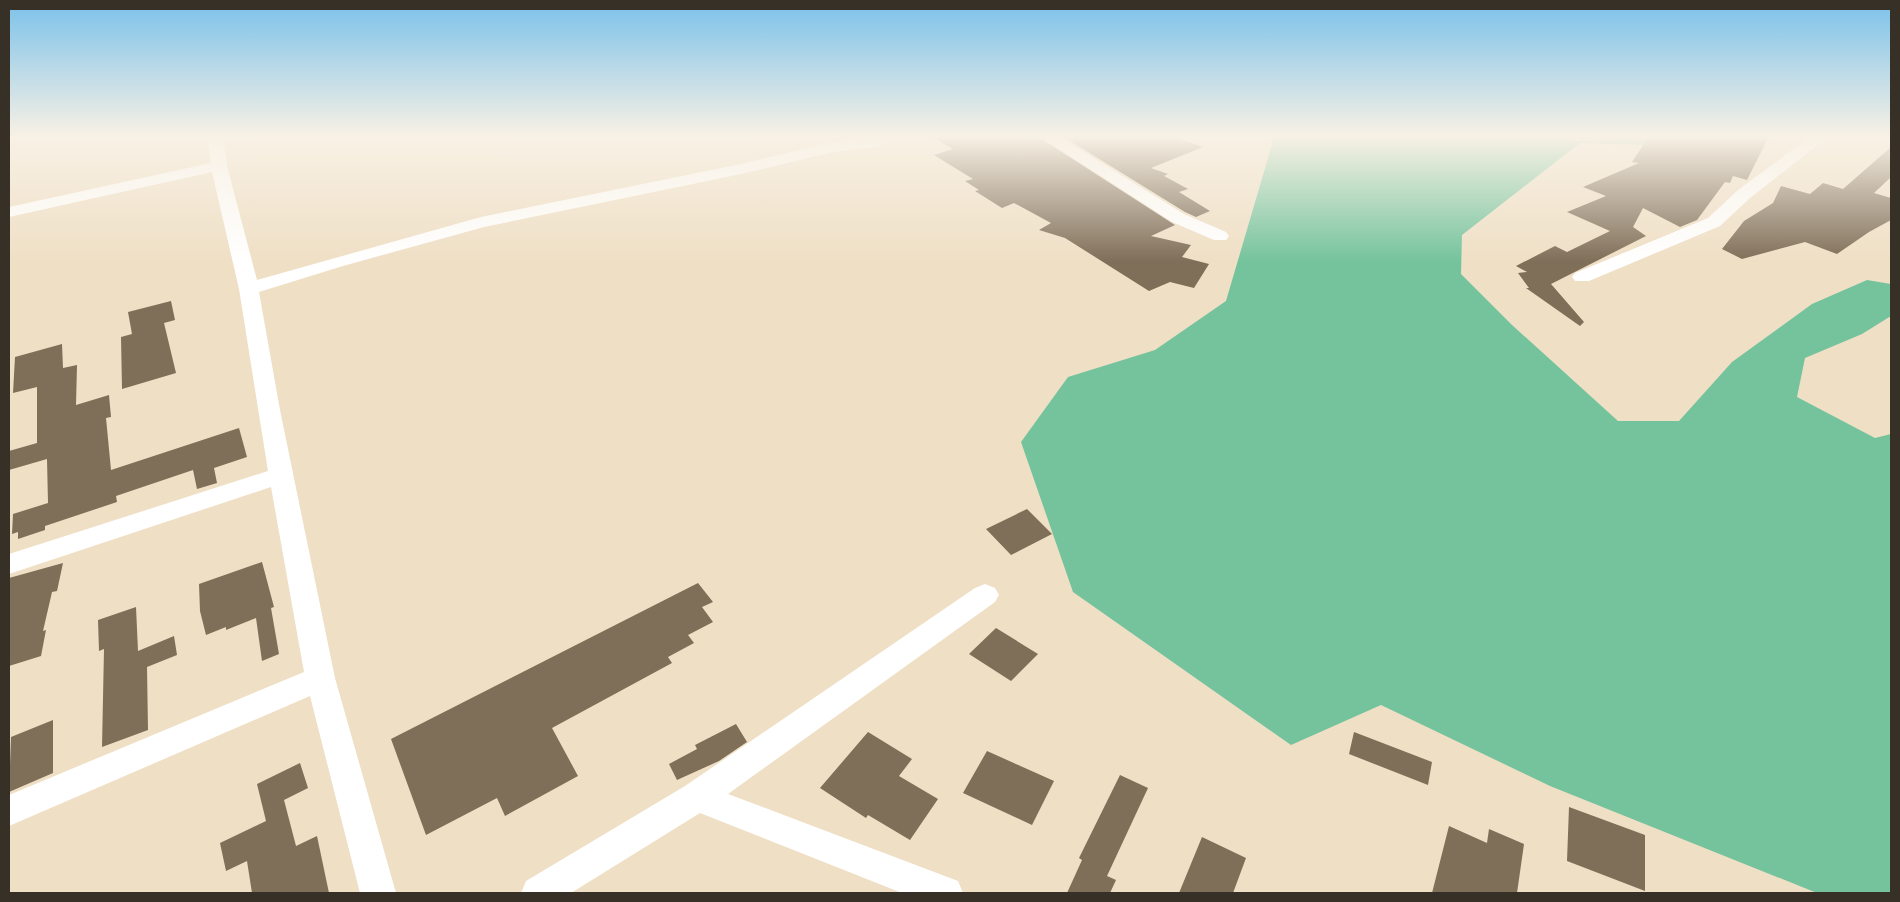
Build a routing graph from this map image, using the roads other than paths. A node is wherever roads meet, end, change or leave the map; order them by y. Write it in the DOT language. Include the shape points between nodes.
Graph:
graph roads {
  1 [pos="164,178"];
  2 [pos="222,178"];
  3 [pos="691,178"];
  4 [pos="1114,178"];
  5 [pos="1765,178"];
  6 [pos="9,212"];
  7 [pos="1220,236"];
  8 [pos="1582,277"];
  9 [pos="249,289"];
  10 [pos="283,474"];
  11 [pos="9,564"];
  12 [pos="985,595"];
  13 [pos="320,678"];
  14 [pos="697,797"];
  15 [pos="9,811"];
  16 [pos="378,893"];
  17 [pos="539,893"];
  18 [pos="945,893"];
  1 -- 6 [label="street"];
  2 -- 9 [label="street"];
  3 -- 9 [label="street" via="481,222"];
  4 -- 7 [label="street" via="1166,211"];
  5 -- 8 [label="street" via="1714,222"];
  9 -- 10 [label="street"];
  10 -- 11 [label="street"];
  10 -- 13 [label="street"];
  12 -- 14 [label="street"];
  13 -- 15 [label="street"];
  13 -- 16 [label="street"];
  14 -- 17 [label="street"];
  14 -- 18 [label="street"];
}
